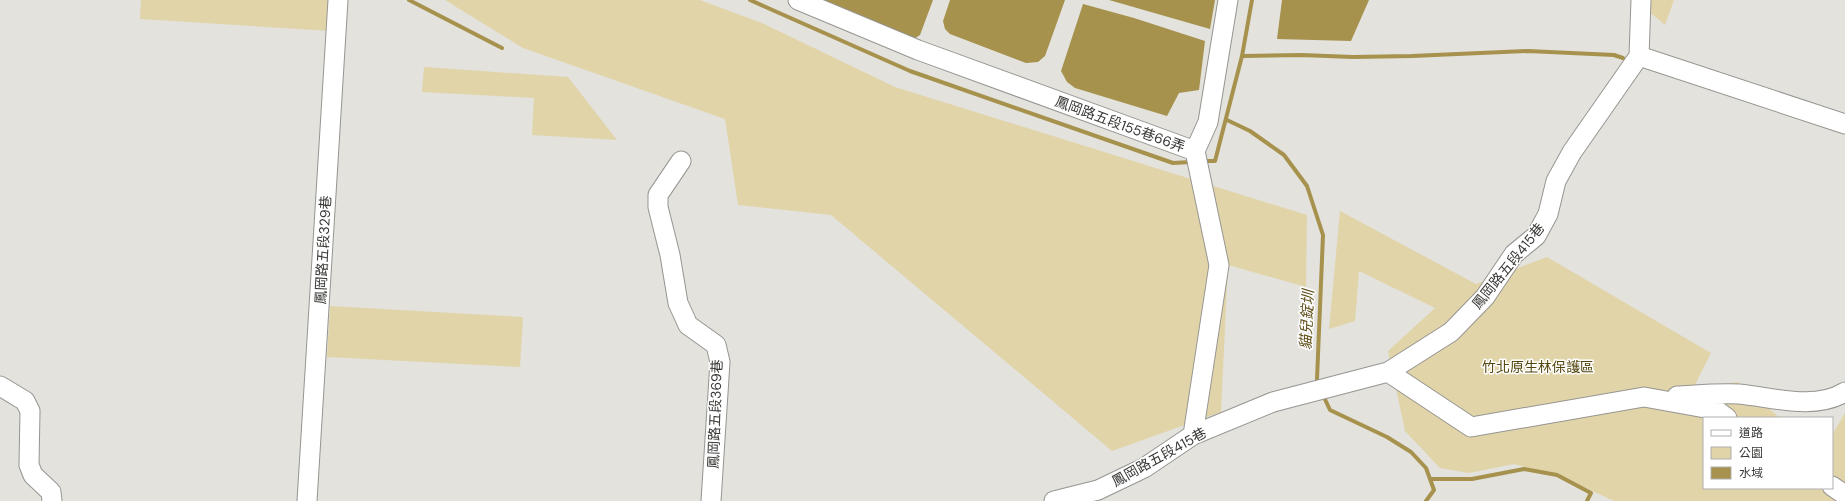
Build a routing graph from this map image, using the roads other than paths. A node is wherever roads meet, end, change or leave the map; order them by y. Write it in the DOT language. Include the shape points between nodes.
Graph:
graph roads {
  1 [pos="338,0"];
  2 [pos="798,0"];
  3 [pos="1228,0"];
  4 [pos="1641,0"];
  5 [pos="1638,56"];
  6 [pos="1845,124"];
  7 [pos="1195,151"];
  8 [pos="681,161"];
  9 [pos="1388,372"];
  10 [pos="0,386"];
  11 [pos="1845,392"];
  12 [pos="1644,397"];
  13 [pos="1726,417"];
  14 [pos="1193,436"];
  15 [pos="1833,487"];
  16 [pos="1845,495"];
  17 [pos="52,501"];
  18 [pos="307,501"];
  19 [pos="711,501"];
  20 [pos="1054,501"];
  1 -- 18 [label="lane, 鳳岡路五段329巷"];
  2 -- 7 [label="lane, 鳳岡路五段155巷66弄" via="918,50"];
  3 -- 7 [label="lane" via="1208,122"];
  4 -- 5 [label="lane"];
  5 -- 6 [label="lane"];
  5 -- 9 [label="lane, 鳳岡路五段415巷" via="1572,152 1556,181 1548,214 1536,236 1514,254 1485,297 1451,332"];
  7 -- 14 [label="lane, 鳳岡路五段155巷66弄" via="1218,265"];
  8 -- 19 [label="lane, 鳳岡路五段369巷" via="658,196 658,208 670,255 678,303 688,325 716,345 720,362"];
  9 -- 12 [label="lane" via="1471,427"];
  9 -- 14 [label="lane, 鳳岡路五段415巷" via="1273,402"];
  10 -- 17 [label="lane" via="25,401 30,411 29,465 33,475 51,492"];
  11 -- 12 [label="lane" via="1838,396 1804,402 1739,394"];
  12 -- 13 [label="lane" via="1716,410"];
  14 -- 20 [label="lane, 鳳岡路五段415巷" via="1144,468 1105,487"];
  15 -- 16 [label="lane"];
}
